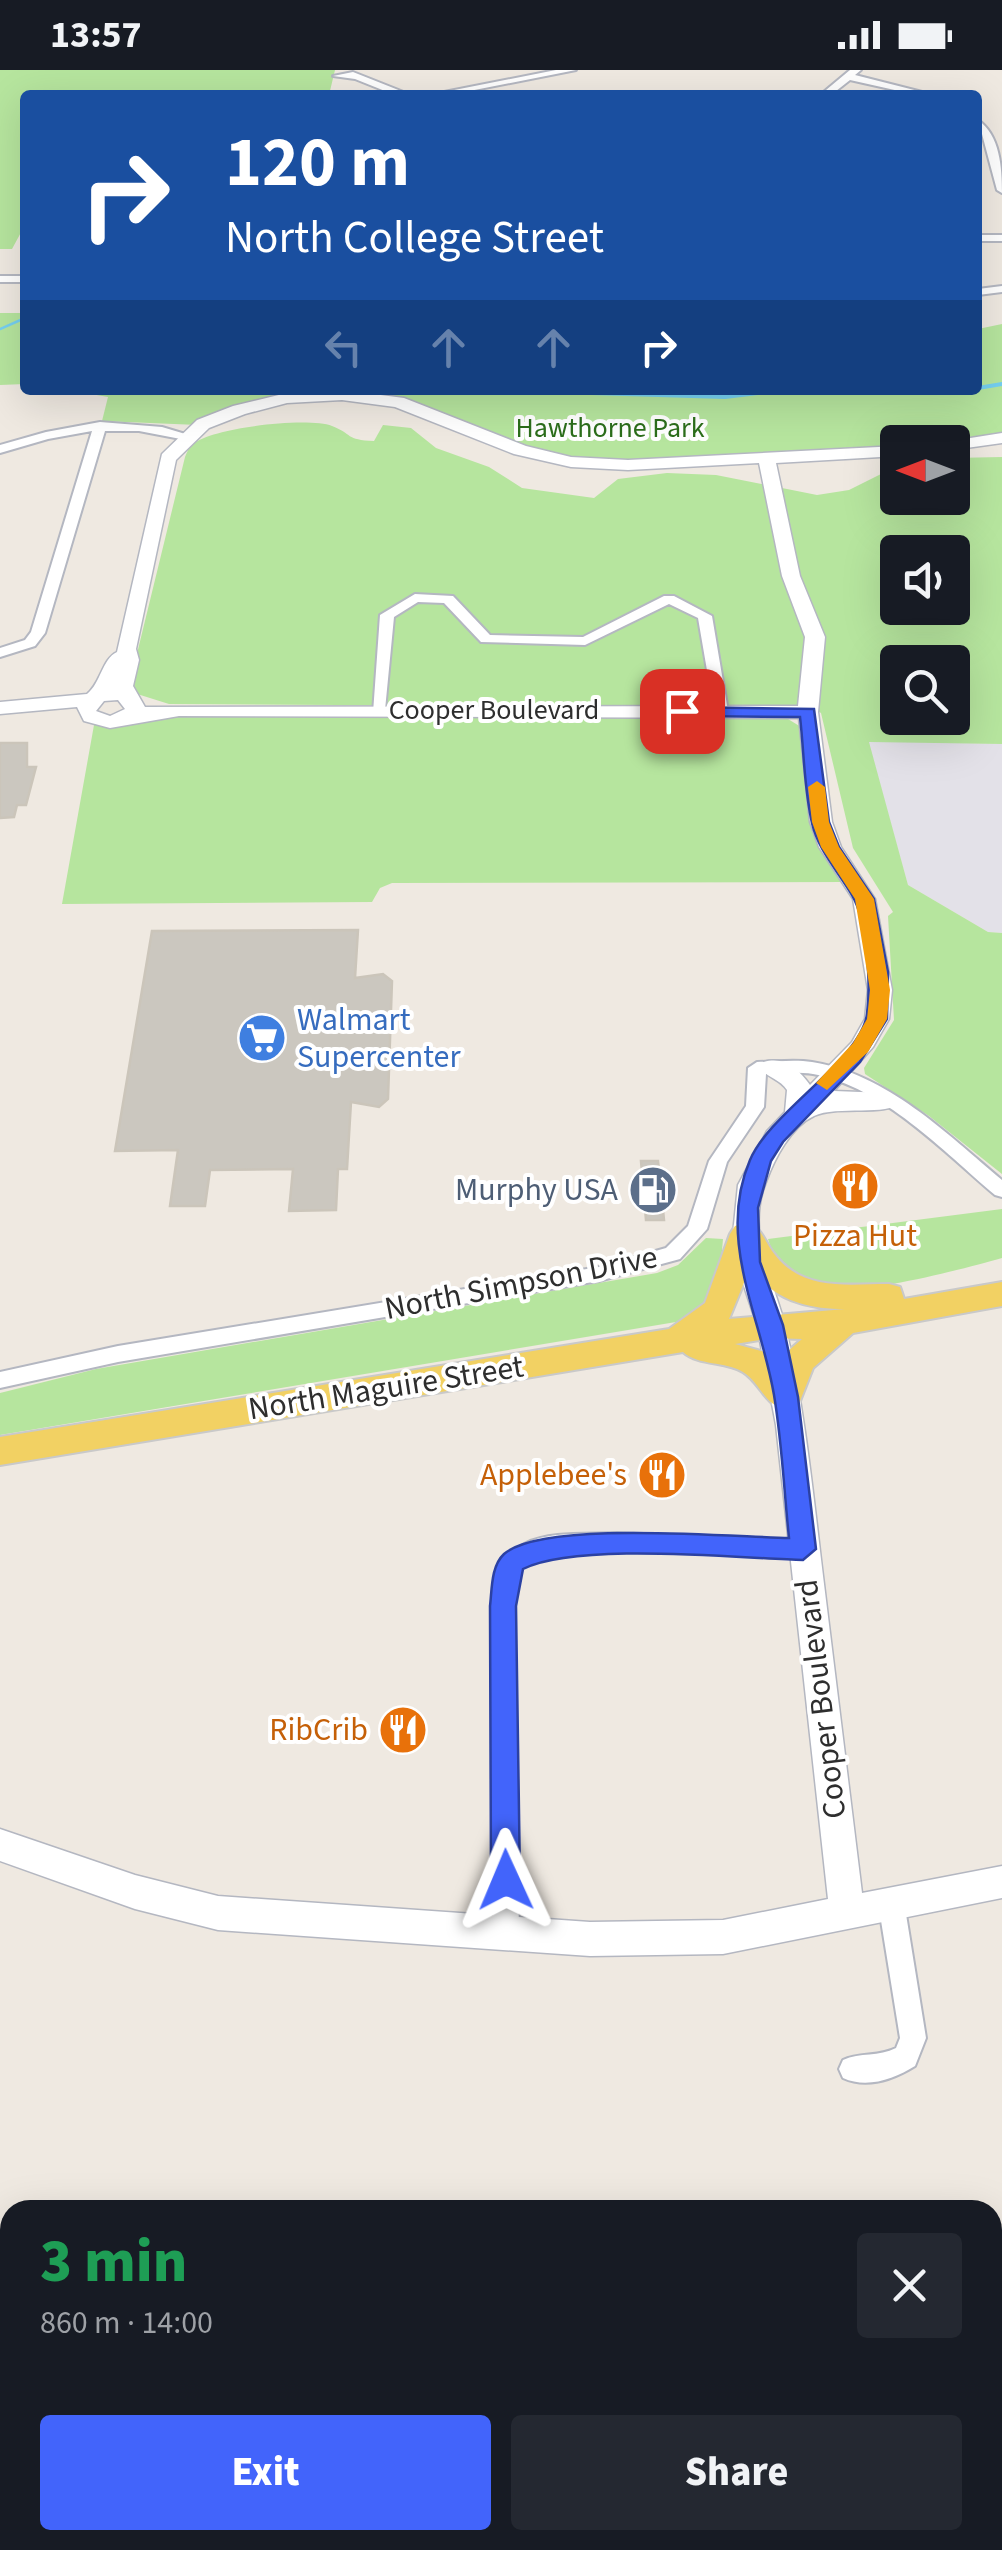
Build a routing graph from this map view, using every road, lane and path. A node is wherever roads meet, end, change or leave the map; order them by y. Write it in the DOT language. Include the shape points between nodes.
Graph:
graph roads {
  1 [pos="571,70"];
  2 [pos="853,73"];
  3 [pos="353,77"];
  4 [pos="388,90"];
  5 [pos="461,90"];
  6 [pos="831,90"];
  7 [pos="912,90"];
  8 [pos="982,127"];
  9 [pos="1002,190"];
  10 [pos="100,426"];
  11 [pos="186,436"];
  12 [pos="1002,438"];
  13 [pos="970,442"];
  14 [pos="0,449"];
  15 [pos="880,453"];
  16 [pos="766,458"];
  17 [pos="126,648"];
  18 [pos="0,653"];
  19 [pos="130,703"];
  20 [pos="94,704"];
  21 [pos="0,708"];
  22 [pos="378,710"];
  23 [pos="720,711"];
  24 [pos="808,712"];
  25 [pos="773,1068"];
  26 [pos="835,1075"];
  27 [pos="887,1102"];
  28 [pos="797,1112"];
  29 [pos="1002,1190"];
  30 [pos="746,1234"];
  31 [pos="1002,1276"];
  32 [pos="1002,1294"];
  33 [pos="889,1296"];
  34 [pos="846,1322"];
  35 [pos="771,1325"];
  36 [pos="667,1344"];
  37 [pos="0,1380"];
  38 [pos="786,1397"];
  39 [pos="0,1451"];
  40 [pos="803,1549"];
  41 [pos="0,1845"];
  42 [pos="1002,1882"];
  43 [pos="891,1902"];
  44 [pos="846,1912"];
  45 [pos="506,1936"];
  46 [pos="852,2069"];
  1 -- 5 [label="street"];
  2 -- 6 [label="street"];
  2 -- 7 [label="street"];
  3 -- 4 [label="street"];
  8 -- 9 [label="street"];
  10 -- 11 [label="street"];
  10 -- 14 [label="street"];
  10 -- 18 [label="street" via="38,633 30,643"];
  11 -- 16 [label="street" via="239,410 286,398 342,395 398,402 520,450 571,462"];
  11 -- 17 [label="street" via="168,458"];
  12 -- 13 [label="street"];
  15 -- 16 [label="street"];
  16 -- 24 [label="street, Cooper Boulevard" via="791,576 814,637"];
  17 -- 19 [label="street" via="123,686"];
  17 -- 20 [label="street"];
  19 -- 20 [label="street, Cooper Boulevard" via="108,722"];
  19 -- 22 [label="street, Cooper Boulevard" via="179,710"];
  20 -- 21 [label="street, Cooper Boulevard"];
  22 -- 23 [label="street, Cooper Boulevard"];
  22 -- 23 [label="street" via="387,614 414,598 448,599 486,639 585,641 669,599 705,616"];
  23 -- 24 [label="street, Cooper Boulevard"];
  24 -- 26 [label="street, Cooper Boulevard" via="820,822 864,899 880,990 877,1019"];
  25 -- 26 [label="street"];
  25 -- 28 [label="street" via="789,1074 800,1089"];
  25 -- 37 [label="street, North Simpson Drive" via="757,1068 755,1107 708,1182 696,1230 674,1254 599,1274 118,1354"];
  26 -- 27 [label="street"];
  26 -- 28 [label="street, Cooper Boulevard"];
  27 -- 28 [label="street" via="836,1099"];
  27 -- 29 [label="street"];
  28 -- 30 [label="street, Cooper Boulevard" via="760,1160"];
  30 -- 33 [label="main road" via="764,1268 800,1293"];
  30 -- 35 [label="street, Cooper Boulevard"];
  30 -- 36 [label="main road" via="718,1310"];
  31 -- 33 [label="main road, North Maguire Street"];
  32 -- 34 [label="main road, North Maguire Street"];
  33 -- 35 [label="main road, North Maguire Street" via="804,1310"];
  34 -- 35 [label="main road, North Maguire Street"];
  34 -- 38 [label="main road" via="799,1361"];
  35 -- 36 [label="main road, North Maguire Street"];
  35 -- 38 [label="street, Cooper Boulevard"];
  36 -- 38 [label="main road" via="753,1361"];
  36 -- 39 [label="main road, North Maguire Street"];
  38 -- 40 [label="street, Cooper Boulevard"];
  40 -- 44 [label="street, Cooper Boulevard"];
  40 -- 45 [label="street" via="599,1545 543,1548 514,1561 503,1606"];
  41 -- 45 [label="street" via="218,1913"];
  42 -- 43 [label="street"];
  43 -- 44 [label="street"];
  43 -- 46 [label="street" via="912,2038 906,2057 888,2067"];
  44 -- 45 [label="street" via="722,1937"];
}
